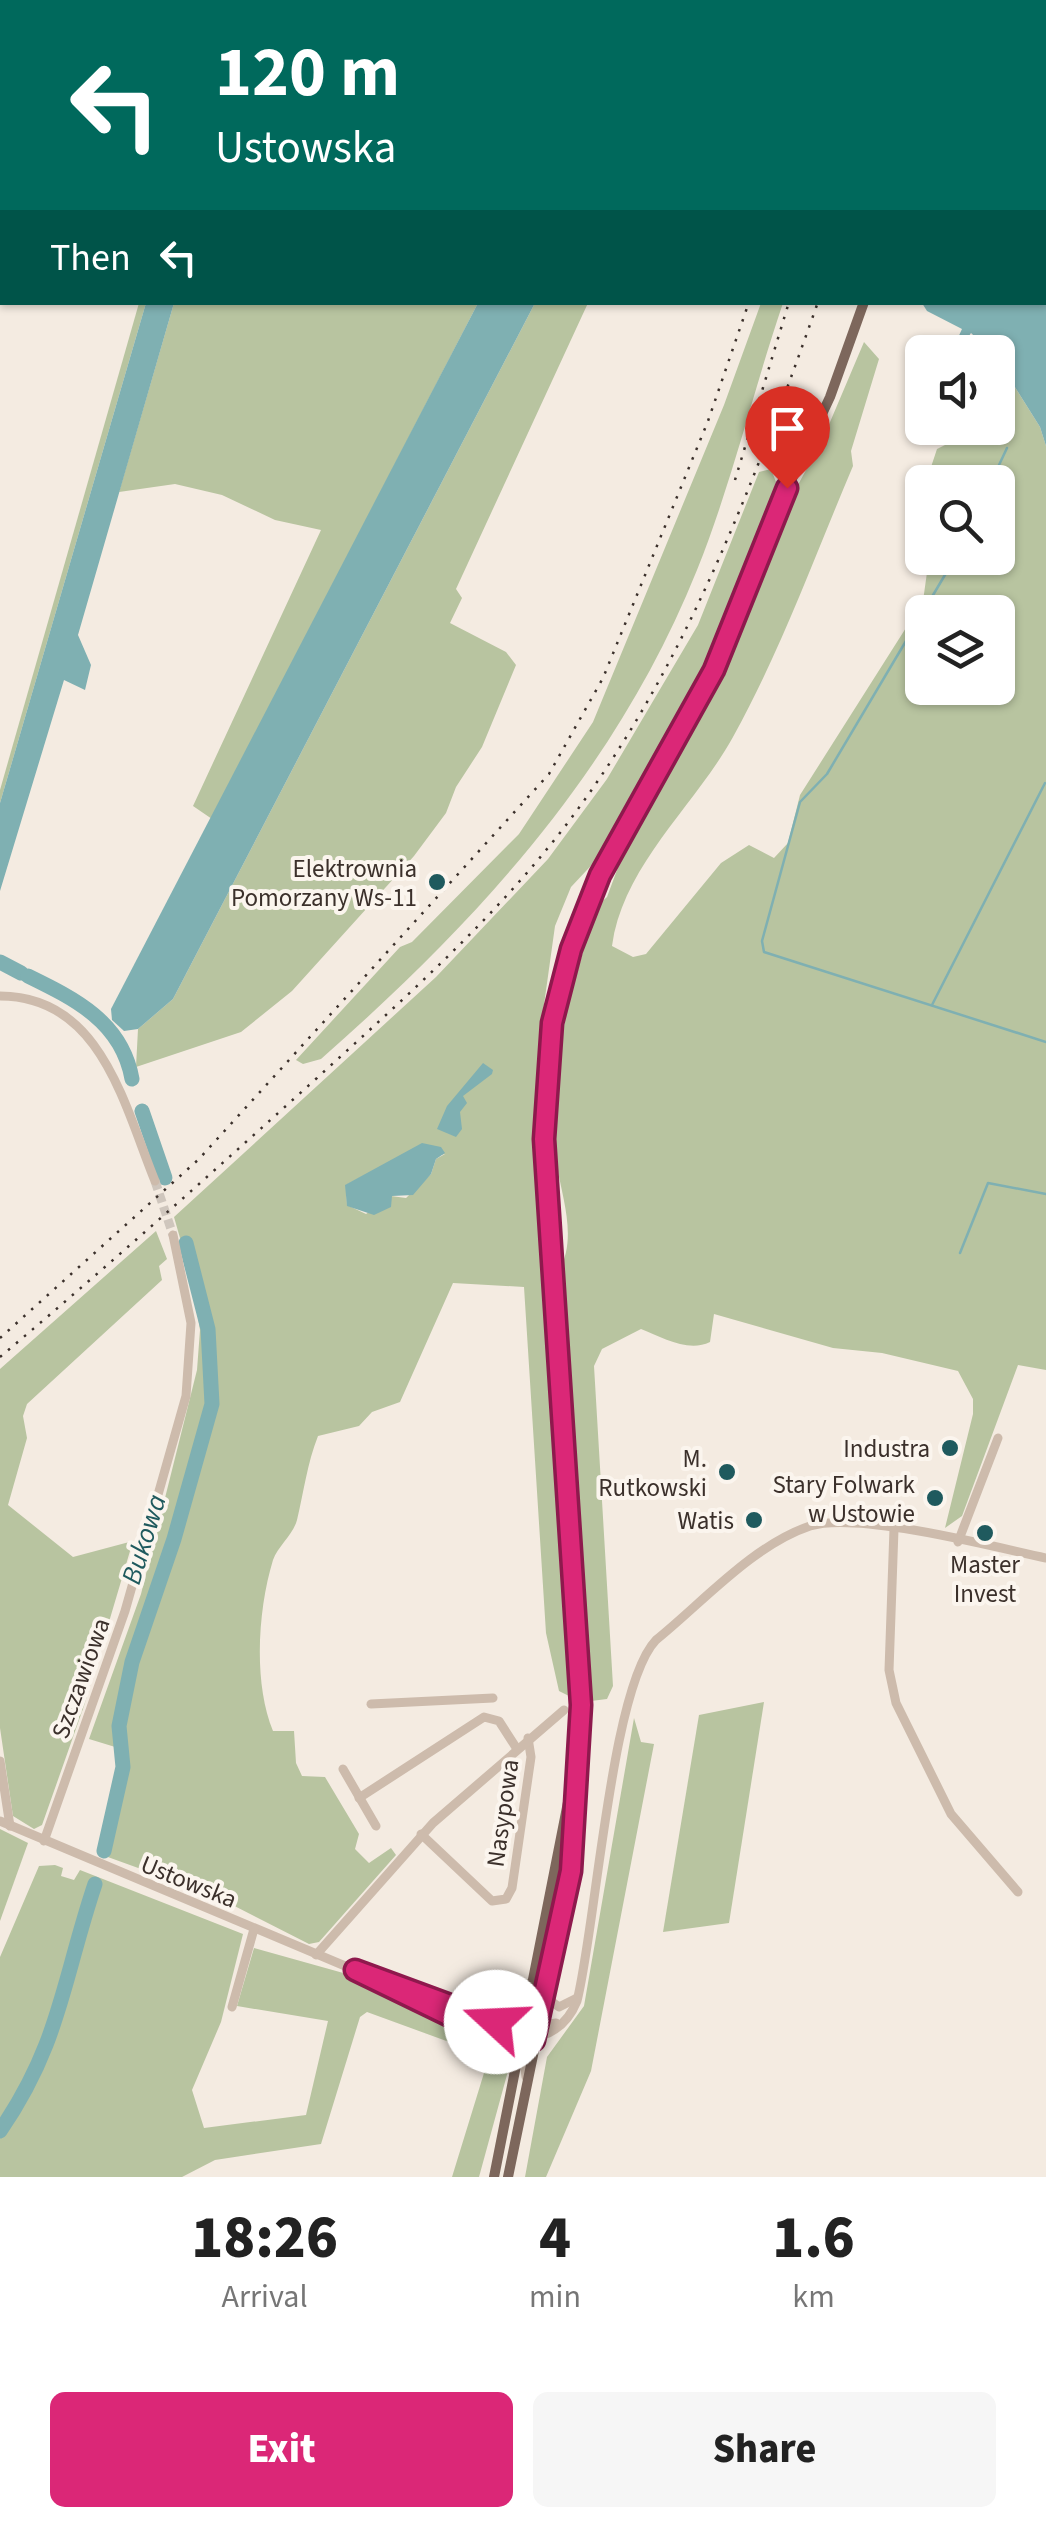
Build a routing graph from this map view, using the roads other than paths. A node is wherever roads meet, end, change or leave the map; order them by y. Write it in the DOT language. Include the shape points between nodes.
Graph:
graph roads {
  1 [pos="863,305"];
  2 [pos="0,996"];
  3 [pos="156,1182"];
  4 [pos="173,1235"];
  5 [pos="998,1438"];
  6 [pos="894,1529"];
  7 [pos="958,1542"];
  8 [pos="1046,1558"];
  9 [pos="492,1698"];
  10 [pos="371,1704"];
  11 [pos="564,1710"];
  12 [pos="528,1738"];
  13 [pos="517,1749"];
  14 [pos="578,1757"];
  15 [pos="0,1761"];
  16 [pos="343,1769"];
  17 [pos="359,1798"];
  18 [pos="5,1824"];
  19 [pos="376,1826"];
  20 [pos="422,1834"];
  21 [pos="44,1841"];
  22 [pos="1018,1892"];
  23 [pos="254,1929"];
  24 [pos="316,1956"];
  25 [pos="355,1970"];
  26 [pos="534,1976"];
  27 [pos="546,1986"];
  28 [pos="579,1996"];
  29 [pos="232,2007"];
  30 [pos="478,2015"];
  31 [pos="478,2031"];
  32 [pos="524,2035"];
  33 [pos="513,2077"];
  34 [pos="494,2177"];
  35 [pos="508,2177"];
  1 -- 14 [label="main road" via="714,670 583,914 548,1052 546,1190 579,1670"];
  2 -- 3 [label="street" via="48,1003 89,1040 120,1088"];
  4 -- 21 [label="street, Szczawiowa" via="191,1323 186,1396 130,1596"];
  5 -- 7 [label="street"];
  6 -- 7 [label="street"];
  6 -- 22 [label="street" via="889,1670 896,1703 951,1814"];
  6 -- 28 [label="street" via="826,1523 806,1528 772,1546 652,1644 626,1712"];
  7 -- 8 [label="street"];
  9 -- 10 [label="street"];
  11 -- 12 [label="street, Nasypowa"];
  12 -- 13 [label="street, Nasypowa"];
  12 -- 20 [label="street, Nasypowa" via="531,1757 506,1899 492,1902"];
  13 -- 17 [label="street, Nasypowa" via="499,1720 484,1718"];
  13 -- 20 [label="street, Nasypowa"];
  14 -- 26 [label="main road"];
  14 -- 27 [label="main road" via="571,1871"];
  15 -- 18 [label="street, Ustowska"];
  16 -- 17 [label="street"];
  17 -- 19 [label="street"];
  18 -- 21 [label="street, Ustowska"];
  20 -- 24 [label="street, Nasypowa"];
  21 -- 23 [label="street, Ustowska"];
  23 -- 24 [label="street, Ustowska"];
  23 -- 29 [label="street"];
  24 -- 25 [label="street, Ustowska"];
  25 -- 30 [label="street, Ustowska"];
  25 -- 31 [label="street, Ustowska"];
  26 -- 30 [label="street" via="513,2007"];
  26 -- 32 [label="main road"];
  27 -- 28 [label="street" via="558,2006"];
  27 -- 32 [label="main road"];
  28 -- 32 [label="street" via="563,2020"];
  30 -- 32 [label="street, Ustowska"];
  31 -- 32 [label="street, Ustowska"];
  31 -- 33 [label="street, Ustowska" via="504,2050"];
  32 -- 33 [label="main road"];
  32 -- 35 [label="main road" via="526,2082"];
  33 -- 34 [label="main road"];
}
